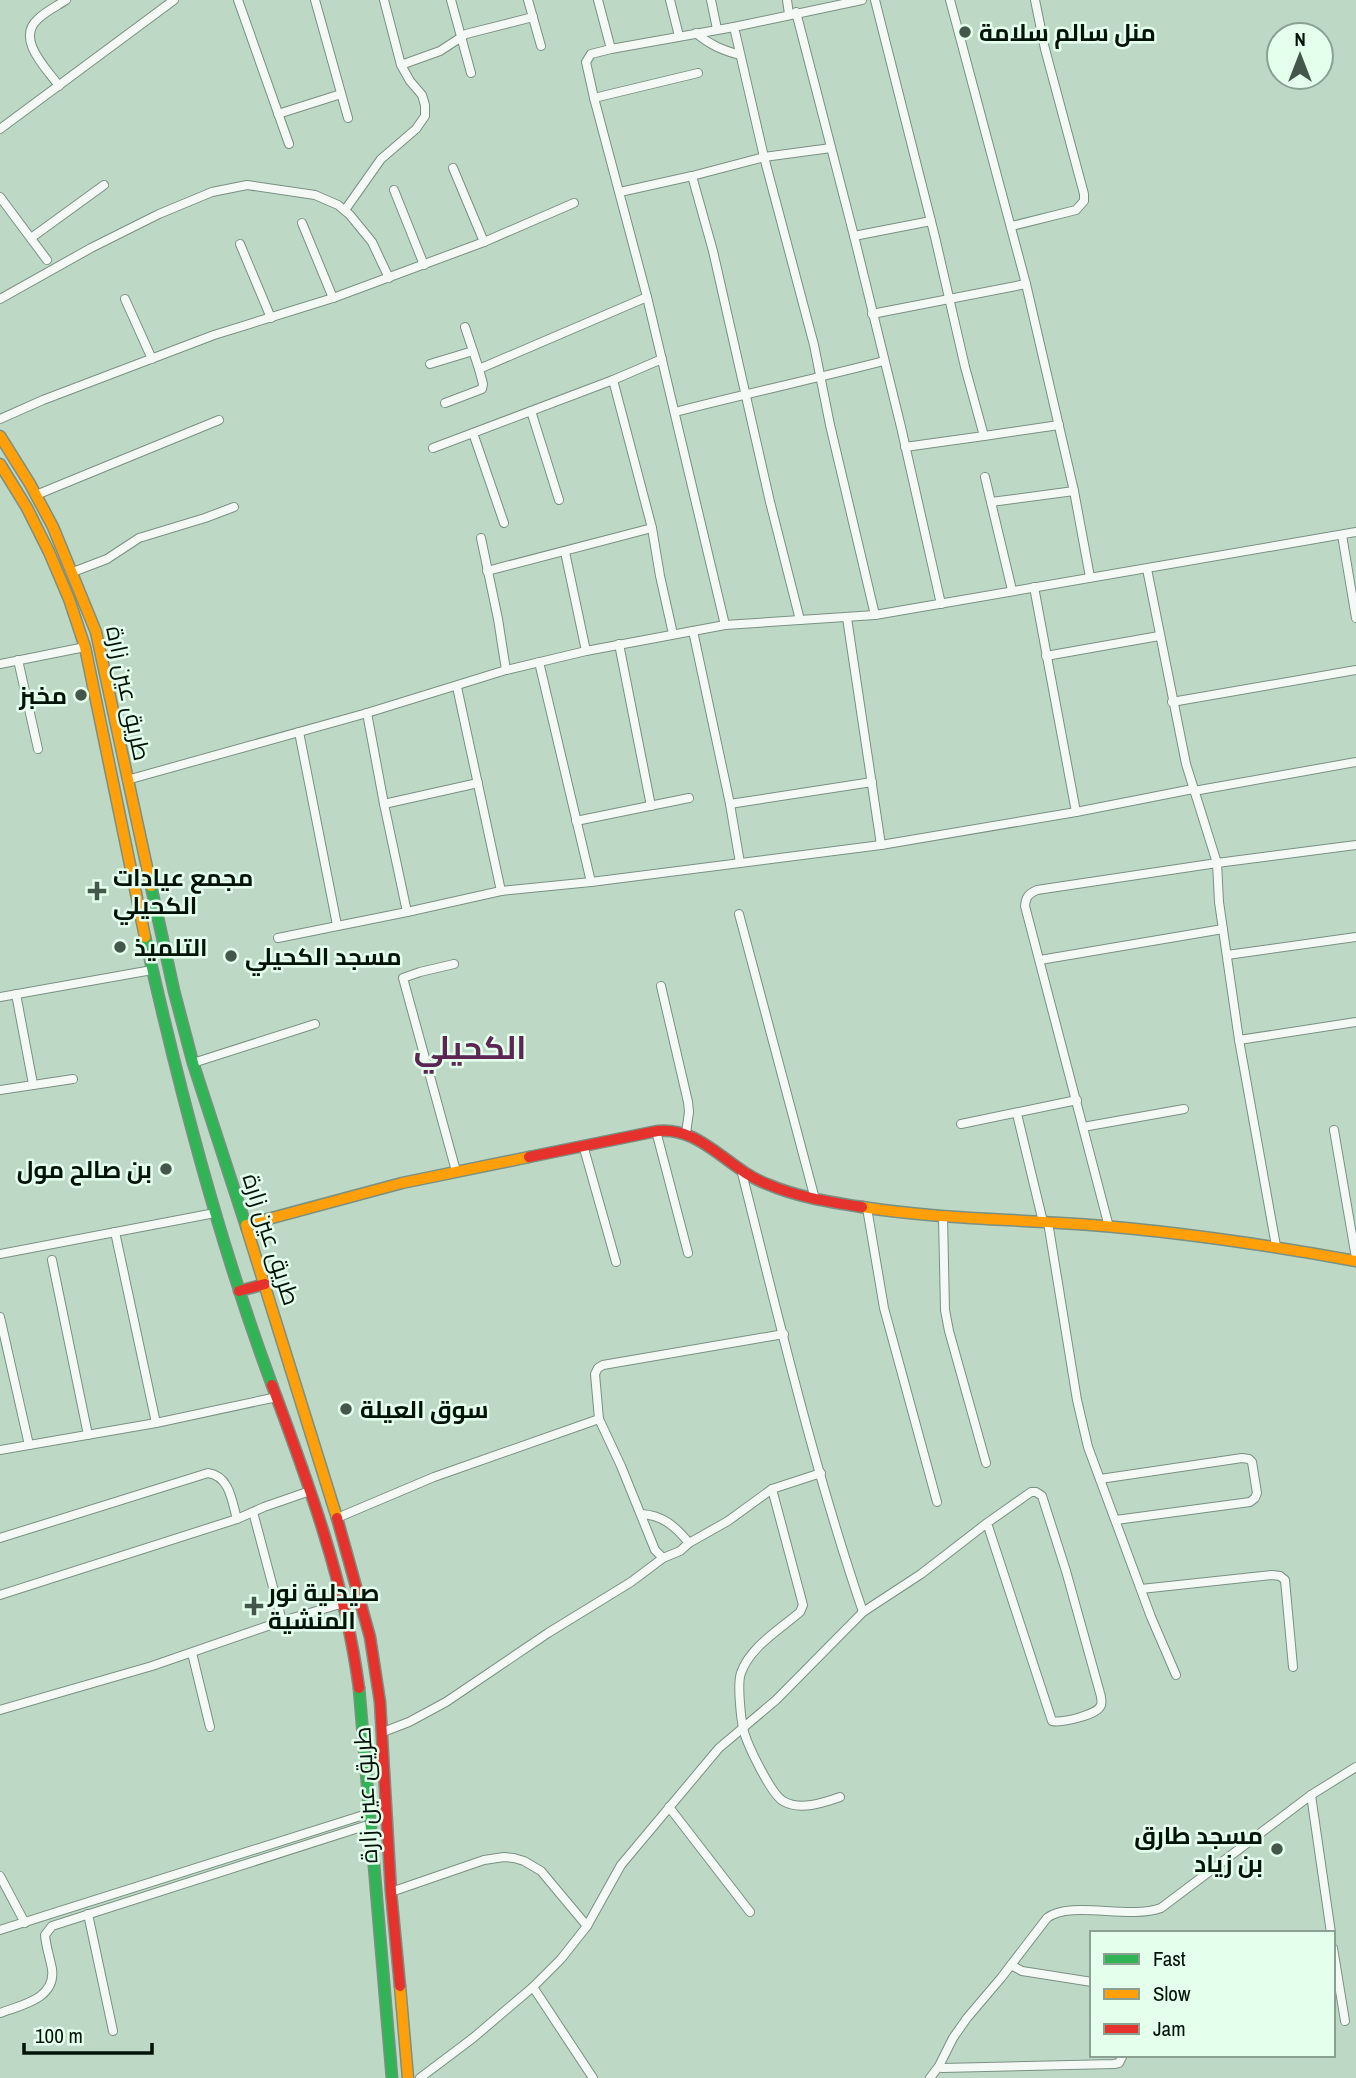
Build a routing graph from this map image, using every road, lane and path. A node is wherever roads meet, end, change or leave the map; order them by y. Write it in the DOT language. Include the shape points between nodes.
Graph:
graph roads {
  1 [pos="66,0"];
  2 [pos="174,0"];
  3 [pos="239,0"];
  4 [pos="315,0"];
  5 [pos="383,0"];
  6 [pos="451,0"];
  7 [pos="528,0"];
  8 [pos="598,0"];
  9 [pos="670,0"];
  10 [pos="711,0"];
  11 [pos="787,0"];
  12 [pos="862,0"];
  13 [pos="875,0"];
  14 [pos="950,0"];
  15 [pos="1035,0"];
  16 [pos="851,1"];
  17 [pos="793,13"];
  18 [pos="533,17"];
  19 [pos="734,27"];
  20 [pos="717,29"];
  21 [pos="696,33"];
  22 [pos="461,36"];
  23 [pos="679,36"];
  24 [pos="541,46"];
  25 [pos="611,49"];
  26 [pos="740,54"];
  27 [pos="401,65"];
  28 [pos="471,73"];
  29 [pos="698,73"];
  30 [pos="59,86"];
  31 [pos="341,94"];
  32 [pos="594,98"];
  33 [pos="278,114"];
  34 [pos="348,118"];
  35 [pos="0,129"];
  36 [pos="289,144"];
  37 [pos="831,148"];
  38 [pos="764,157"];
  39 [pos="453,169"];
  40 [pos="692,176"];
  41 [pos="104,186"];
  42 [pos="394,190"];
  43 [pos="620,192"];
  44 [pos="0,197"];
  45 [pos="574,203"];
  46 [pos="345,210"];
  47 [pos="930,221"];
  48 [pos="302,223"];
  49 [pos="1012,226"];
  50 [pos="854,236"];
  51 [pos="31,238"];
  52 [pos="484,242"];
  53 [pos="240,244"];
  54 [pos="47,260"];
  55 [pos="424,265"];
  56 [pos="389,278"];
  57 [pos="1026,284"];
  58 [pos="647,297"];
  59 [pos="333,298"];
  60 [pos="0,299"];
  61 [pos="125,299"];
  62 [pos="949,300"];
  63 [pos="872,314"];
  64 [pos="271,318"];
  65 [pos="465,327"];
  66 [pos="473,351"];
  67 [pos="152,359"];
  68 [pos="662,359"];
  69 [pos="884,361"];
  70 [pos="430,363"];
  71 [pos="479,369"];
  72 [pos="821,377"];
  73 [pos="613,380"];
  74 [pos="745,393"];
  75 [pos="445,403"];
  76 [pos="531,411"];
  77 [pos="674,412"];
  78 [pos="0,419"];
  79 [pos="219,421"];
  80 [pos="1059,425"];
  81 [pos="473,433"];
  82 [pos="0,436"];
  83 [pos="984,436"];
  84 [pos="905,447"];
  85 [pos="433,448"];
  86 [pos="0,464"];
  87 [pos="985,477"];
  88 [pos="14,484"];
  89 [pos="0,486"];
  90 [pos="1074,491"];
  91 [pos="36,495"];
  92 [pos="559,500"];
  93 [pos="991,502"];
  94 [pos="234,507"];
  95 [pos="504,523"];
  96 [pos="652,528"];
  97 [pos="1356,532"];
  98 [pos="1342,535"];
  99 [pos="481,538"];
  100 [pos="565,552"];
  101 [pos="1147,569"];
  102 [pos="487,571"];
  103 [pos="74,572"];
  104 [pos="1090,577"];
  105 [pos="1034,587"];
  106 [pos="1012,590"];
  107 [pos="941,604"];
  108 [pos="876,615"];
  109 [pos="847,618"];
  110 [pos="1356,618"];
  111 [pos="800,620"];
  112 [pos="725,625"];
  113 [pos="693,631"];
  114 [pos="673,635"];
  115 [pos="1159,636"];
  116 [pos="619,644"];
  117 [pos="85,647"];
  118 [pos="586,651"];
  119 [pos="1046,656"];
  120 [pos="18,660"];
  121 [pos="539,662"];
  122 [pos="0,664"];
  123 [pos="506,670"];
  124 [pos="1356,670"];
  125 [pos="457,687"];
  126 [pos="1172,702"];
  127 [pos="367,713"];
  128 [pos="299,732"];
  129 [pos="38,749"];
  130 [pos="1356,762"];
  131 [pos="127,779"];
  132 [pos="872,782"];
  133 [pos="478,783"];
  134 [pos="1194,790"];
  135 [pos="689,798"];
  136 [pos="384,804"];
  137 [pos="730,804"];
  138 [pos="652,806"];
  139 [pos="1076,812"];
  140 [pos="576,821"];
  141 [pos="881,845"];
  142 [pos="1356,845"];
  143 [pos="740,863"];
  144 [pos="1217,863"];
  145 [pos="591,882"];
  146 [pos="501,891"];
  147 [pos="407,912"];
  148 [pos="739,914"];
  149 [pos="337,925"];
  150 [pos="1223,929"];
  151 [pos="278,937"];
  152 [pos="1356,937"];
  153 [pos="1227,956"];
  154 [pos="1040,960"];
  155 [pos="454,964"];
  156 [pos="152,970"];
  157 [pos="661,986"];
  158 [pos="16,994"];
  159 [pos="0,997"];
  160 [pos="1356,1022"];
  161 [pos="315,1024"];
  162 [pos="1240,1040"];
  163 [pos="193,1063"];
  164 [pos="73,1079"];
  165 [pos="33,1084"];
  166 [pos="0,1090"];
  167 [pos="1077,1100"];
  168 [pos="1184,1110"];
  169 [pos="1017,1114"];
  170 [pos="961,1124"];
  171 [pos="1083,1127"];
  172 [pos="1334,1130"];
  173 [pos="656,1131"];
  174 [pos="686,1133"];
  175 [pos="583,1145"];
  176 [pos="223,1156"];
  177 [pos="201,1165"];
  178 [pos="456,1171"];
  179 [pos="742,1173"];
  180 [pos="815,1199"];
  181 [pos="867,1208"];
  182 [pos="215,1213"];
  183 [pos="943,1217"];
  184 [pos="1045,1222"];
  185 [pos="246,1225"];
  186 [pos="1109,1227"];
  187 [pos="115,1232"];
  188 [pos="1276,1246"];
  189 [pos="688,1253"];
  190 [pos="0,1254"];
  191 [pos="52,1260"];
  192 [pos="1356,1260"];
  193 [pos="616,1262"];
  194 [pos="265,1284"];
  195 [pos="239,1291"];
  196 [pos="0,1317"];
  197 [pos="783,1334"];
  198 [pos="4,1352"];
  199 [pos="277,1397"];
  200 [pos="599,1419"];
  201 [pos="156,1423"];
  202 [pos="88,1435"];
  203 [pos="29,1445"];
  204 [pos="0,1450"];
  205 [pos="986,1463"];
  206 [pos="821,1473"];
  207 [pos="1100,1479"];
  208 [pos="772,1489"];
  209 [pos="310,1491"];
  210 [pos="937,1502"];
  211 [pos="253,1511"];
  212 [pos="641,1514"];
  213 [pos="337,1518"];
  214 [pos="237,1520"];
  215 [pos="1116,1520"];
  216 [pos="987,1523"];
  217 [pos="0,1538"];
  218 [pos="689,1543"];
  219 [pos="663,1558"];
  220 [pos="1141,1589"];
  221 [pos="0,1595"];
  222 [pos="344,1604"];
  223 [pos="863,1612"];
  224 [pos="282,1621"];
  225 [pos="192,1653"];
  226 [pos="1293,1667"];
  227 [pos="1176,1675"];
  228 [pos="0,1710"];
  229 [pos="210,1727"];
  230 [pos="743,1729"];
  231 [pos="383,1732"];
  232 [pos="1356,1767"];
  233 [pos="1311,1795"];
  234 [pos="840,1797"];
  235 [pos="670,1807"];
  236 [pos="370,1819"];
  237 [pos="0,1875"];
  238 [pos="391,1892"];
  239 [pos="750,1912"];
  240 [pos="88,1914"];
  241 [pos="25,1923"];
  242 [pos="587,1926"];
  243 [pos="0,1930"];
  244 [pos="1331,1931"];
  245 [pos="1335,1960"];
  246 [pos="1011,1965"];
  247 [pos="1090,1982"];
  248 [pos="533,1987"];
  249 [pos="0,2013"];
  250 [pos="1345,2021"];
  251 [pos="113,2031"];
  252 [pos="1122,2057"];
  253 [pos="940,2067"];
  254 [pos="392,2078"];
  255 [pos="408,2078"];
  256 [pos="420,2078"];
  257 [pos="593,2078"];
  258 [pos="930,2078"];
  259 [pos="949,2078"];
  1 -- 30 [label="street" via="39,18 30,32 33,49"];
  2 -- 30 [label="street"];
  3 -- 33 [label="street"];
  4 -- 31 [label="street"];
  5 -- 27 [label="street"];
  6 -- 22 [label="street"];
  7 -- 18 [label="street"];
  8 -- 25 [label="street"];
  9 -- 23 [label="street"];
  10 -- 20 [label="street"];
  11 -- 17 [label="street"];
  12 -- 16 [label="street"];
  13 -- 47 [label="street"];
  14 -- 49 [label="street"];
  15 -- 49 [label="street" via="1084,201 1076,210"];
  16 -- 17 [label="street"];
  17 -- 19 [label="street"];
  17 -- 37 [label="street"];
  18 -- 22 [label="street"];
  18 -- 24 [label="street"];
  19 -- 20 [label="street"];
  19 -- 26 [label="street"];
  20 -- 21 [label="street"];
  21 -- 23 [label="street"];
  21 -- 26 [label="street" via="708,44"];
  22 -- 27 [label="street" via="440,51"];
  22 -- 28 [label="street"];
  23 -- 25 [label="street"];
  25 -- 32 [label="street" via="587,58"];
  26 -- 38 [label="street"];
  27 -- 46 [label="street" via="424,100 423,121 381,159"];
  29 -- 32 [label="street"];
  30 -- 35 [label="street"];
  31 -- 33 [label="street"];
  31 -- 34 [label="street"];
  32 -- 43 [label="street"];
  33 -- 36 [label="street"];
  37 -- 38 [label="street"];
  37 -- 50 [label="street"];
  38 -- 40 [label="street"];
  38 -- 72 [label="street"];
  39 -- 52 [label="street"];
  40 -- 43 [label="street"];
  40 -- 74 [label="street"];
  41 -- 51 [label="street"];
  42 -- 55 [label="street"];
  43 -- 58 [label="street"];
  44 -- 51 [label="street"];
  45 -- 52 [label="street"];
  46 -- 56 [label="street" via="372,242"];
  46 -- 60 [label="street" via="315,195 235,186 125,231"];
  47 -- 50 [label="street"];
  47 -- 62 [label="street"];
  48 -- 59 [label="street"];
  49 -- 57 [label="street"];
  50 -- 63 [label="street"];
  51 -- 54 [label="street"];
  52 -- 55 [label="street"];
  53 -- 64 [label="street"];
  55 -- 56 [label="street"];
  56 -- 59 [label="street"];
  57 -- 62 [label="street"];
  57 -- 80 [label="street"];
  58 -- 68 [label="street"];
  58 -- 71 [label="street"];
  59 -- 64 [label="street"];
  61 -- 67 [label="street"];
  62 -- 63 [label="street"];
  62 -- 83 [label="street"];
  63 -- 69 [label="street"];
  64 -- 67 [label="street"];
  65 -- 66 [label="street"];
  66 -- 70 [label="street"];
  66 -- 71 [label="street"];
  67 -- 78 [label="street"];
  68 -- 73 [label="street"];
  68 -- 77 [label="street"];
  69 -- 72 [label="street"];
  69 -- 84 [label="street"];
  71 -- 75 [label="street" via="482,389"];
  72 -- 74 [label="street"];
  72 -- 108 [label="street"];
  73 -- 76 [label="street"];
  73 -- 96 [label="street"];
  74 -- 77 [label="street"];
  74 -- 111 [label="street"];
  76 -- 81 [label="street"];
  76 -- 92 [label="street"];
  77 -- 112 [label="street"];
  79 -- 91 [label="street"];
  80 -- 83 [label="street"];
  80 -- 90 [label="street"];
  81 -- 85 [label="street"];
  81 -- 95 [label="street"];
  82 -- 91 [label="main road, طريق عين زارة"];
  83 -- 84 [label="street"];
  84 -- 107 [label="street"];
  86 -- 88 [label="main road, طريق عين زارة"];
  87 -- 93 [label="street"];
  88 -- 89 [label="street"];
  88 -- 117 [label="main road, طريق عين زارة" via="59,572"];
  90 -- 93 [label="street"];
  90 -- 104 [label="street"];
  91 -- 103 [label="main road, طريق عين زارة"];
  93 -- 106 [label="street"];
  94 -- 103 [label="street" via="139,538 107,559"];
  96 -- 100 [label="street"];
  96 -- 114 [label="street"];
  97 -- 98 [label="street"];
  98 -- 101 [label="street"];
  98 -- 110 [label="street"];
  99 -- 102 [label="street"];
  100 -- 102 [label="street"];
  100 -- 118 [label="street"];
  101 -- 104 [label="street"];
  101 -- 115 [label="street"];
  102 -- 123 [label="street"];
  103 -- 131 [label="main road, طريق عين زارة" via="96,632"];
  104 -- 105 [label="street"];
  105 -- 106 [label="street"];
  105 -- 119 [label="street"];
  106 -- 107 [label="street"];
  107 -- 108 [label="street"];
  108 -- 109 [label="street"];
  109 -- 111 [label="street"];
  109 -- 132 [label="street"];
  111 -- 112 [label="street"];
  112 -- 113 [label="street"];
  113 -- 114 [label="street"];
  113 -- 137 [label="street"];
  114 -- 116 [label="street"];
  115 -- 119 [label="street"];
  115 -- 126 [label="street"];
  116 -- 118 [label="street"];
  116 -- 138 [label="street"];
  117 -- 120 [label="street"];
  117 -- 156 [label="main road, طريق عين زارة"];
  118 -- 121 [label="street"];
  119 -- 139 [label="street"];
  120 -- 122 [label="street"];
  120 -- 129 [label="street"];
  121 -- 123 [label="street"];
  121 -- 140 [label="street"];
  123 -- 125 [label="street"];
  124 -- 126 [label="street"];
  125 -- 127 [label="street"];
  125 -- 133 [label="street"];
  126 -- 134 [label="street"];
  127 -- 128 [label="street"];
  127 -- 136 [label="street"];
  128 -- 131 [label="street"];
  128 -- 149 [label="street"];
  130 -- 134 [label="street"];
  131 -- 163 [label="main road, طريق عين زارة"];
  132 -- 137 [label="street"];
  132 -- 141 [label="street"];
  133 -- 136 [label="street"];
  133 -- 146 [label="street"];
  134 -- 139 [label="street"];
  134 -- 144 [label="street"];
  135 -- 138 [label="street"];
  136 -- 147 [label="street"];
  137 -- 143 [label="street"];
  138 -- 140 [label="street"];
  139 -- 141 [label="street"];
  140 -- 145 [label="street"];
  141 -- 143 [label="street"];
  142 -- 144 [label="street"];
  143 -- 145 [label="street"];
  144 -- 150 [label="street"];
  144 -- 154 [label="street" via="1030,893 1025,906"];
  145 -- 146 [label="street"];
  146 -- 147 [label="street"];
  147 -- 149 [label="street"];
  148 -- 180 [label="street"];
  149 -- 151 [label="street"];
  150 -- 153 [label="street"];
  150 -- 154 [label="street"];
  152 -- 153 [label="street"];
  153 -- 162 [label="street"];
  154 -- 167 [label="street"];
  155 -- 178 [label="street" via="402,978"];
  156 -- 158 [label="street"];
  156 -- 177 [label="main road, طريق عين زارة"];
  157 -- 174 [label="street" via="688,1102"];
  158 -- 159 [label="street"];
  158 -- 165 [label="street"];
  160 -- 162 [label="street"];
  161 -- 163 [label="street"];
  162 -- 188 [label="street"];
  163 -- 176 [label="main road, طريق عين زارة"];
  164 -- 165 [label="street"];
  165 -- 166 [label="street"];
  167 -- 169 [label="street"];
  167 -- 171 [label="street"];
  168 -- 171 [label="street"];
  169 -- 170 [label="street"];
  169 -- 184 [label="street"];
  171 -- 186 [label="street"];
  172 -- 192 [label="street"];
  173 -- 174 [label="main road"];
  173 -- 175 [label="main road"];
  173 -- 189 [label="street"];
  174 -- 179 [label="main road"];
  175 -- 178 [label="main road"];
  175 -- 193 [label="street"];
  176 -- 177 [label="main road"];
  176 -- 185 [label="main road, طريق عين زارة"];
  177 -- 182 [label="main road, طريق عين زارة"];
  178 -- 185 [label="main road"];
  179 -- 180 [label="main road"];
  179 -- 197 [label="street"];
  180 -- 181 [label="main road"];
  181 -- 183 [label="main road"];
  181 -- 210 [label="street" via="884,1308"];
  182 -- 187 [label="street"];
  182 -- 195 [label="main road, طريق عين زارة"];
  183 -- 184 [label="main road"];
  183 -- 205 [label="street" via="948,1331"];
  184 -- 186 [label="main road"];
  184 -- 207 [label="street" via="1082,1424"];
  185 -- 194 [label="main road, طريق عين زارة"];
  186 -- 188 [label="main road"];
  187 -- 190 [label="street"];
  187 -- 201 [label="street"];
  188 -- 192 [label="main road"];
  191 -- 202 [label="street"];
  194 -- 195 [label="main road"];
  194 -- 213 [label="main road, طريق عين زارة"];
  195 -- 199 [label="main road, طريق عين زارة"];
  196 -- 198 [label="street"];
  197 -- 200 [label="street" via="603,1365 595,1374"];
  197 -- 206 [label="street"];
  198 -- 203 [label="street"];
  199 -- 201 [label="street"];
  199 -- 209 [label="main road, طريق عين زارة"];
  200 -- 212 [label="street"];
  200 -- 213 [label="street" via="434,1477"];
  201 -- 202 [label="street"];
  202 -- 203 [label="street"];
  203 -- 204 [label="street"];
  206 -- 208 [label="street"];
  206 -- 223 [label="street"];
  207 -- 215 [label="street"];
  207 -- 215 [label="street" via="1242,1458 1252,1462 1257,1493 1250,1502"];
  208 -- 218 [label="street"];
  208 -- 230 [label="street" via="803,1605 748,1657 739,1676"];
  209 -- 211 [label="street"];
  209 -- 222 [label="main road, طريق عين زارة"];
  211 -- 214 [label="street"];
  211 -- 224 [label="street"];
  212 -- 218 [label="street" via="653,1514 676,1527"];
  212 -- 219 [label="street" via="655,1550"];
  213 -- 231 [label="main road, طريق عين زارة" via="370,1637"];
  214 -- 217 [label="street" via="225,1483 208,1473"];
  214 -- 221 [label="street"];
  215 -- 220 [label="street"];
  216 -- 216 [label="street" via="1031,1492 1042,1496 1100,1693 1099,1709 1077,1719 1052,1721"];
  216 -- 223 [label="street"];
  218 -- 219 [label="street"];
  219 -- 231 [label="street" via="446,1702"];
  220 -- 226 [label="street" via="1280,1576 1285,1580"];
  220 -- 227 [label="street"];
  222 -- 224 [label="street"];
  222 -- 236 [label="main road, طريق عين زارة" via="361,1704"];
  223 -- 230 [label="street"];
  224 -- 225 [label="street"];
  225 -- 228 [label="street"];
  225 -- 229 [label="street"];
  230 -- 234 [label="street" via="776,1796 798,1805"];
  230 -- 235 [label="street" via="719,1748"];
  231 -- 238 [label="main road, طريق عين زارة"];
  232 -- 233 [label="street"];
  233 -- 244 [label="street"];
  233 -- 246 [label="street" via="1161,1908 1138,1913 1053,1913"];
  235 -- 239 [label="street"];
  235 -- 242 [label="street" via="621,1865"];
  236 -- 240 [label="street"];
  236 -- 241 [label="street"];
  236 -- 254 [label="main road, طريق عين زارة"];
  237 -- 241 [label="street"];
  238 -- 242 [label="street" via="484,1860 514,1858 541,1871"];
  238 -- 255 [label="main road, طريق عين زارة"];
  240 -- 249 [label="street" via="47,1931 52,1976 44,1994"];
  240 -- 251 [label="street"];
  241 -- 243 [label="street"];
  242 -- 248 [label="street"];
  245 -- 250 [label="street"];
  246 -- 247 [label="street" via="1022,1971"];
  246 -- 253 [label="street" via="953,2038"];
  248 -- 256 [label="street"];
  248 -- 257 [label="street"];
  252 -- 253 [label="street" via="1114,2064"];
  253 -- 258 [label="street"];
  253 -- 259 [label="street"];
}
